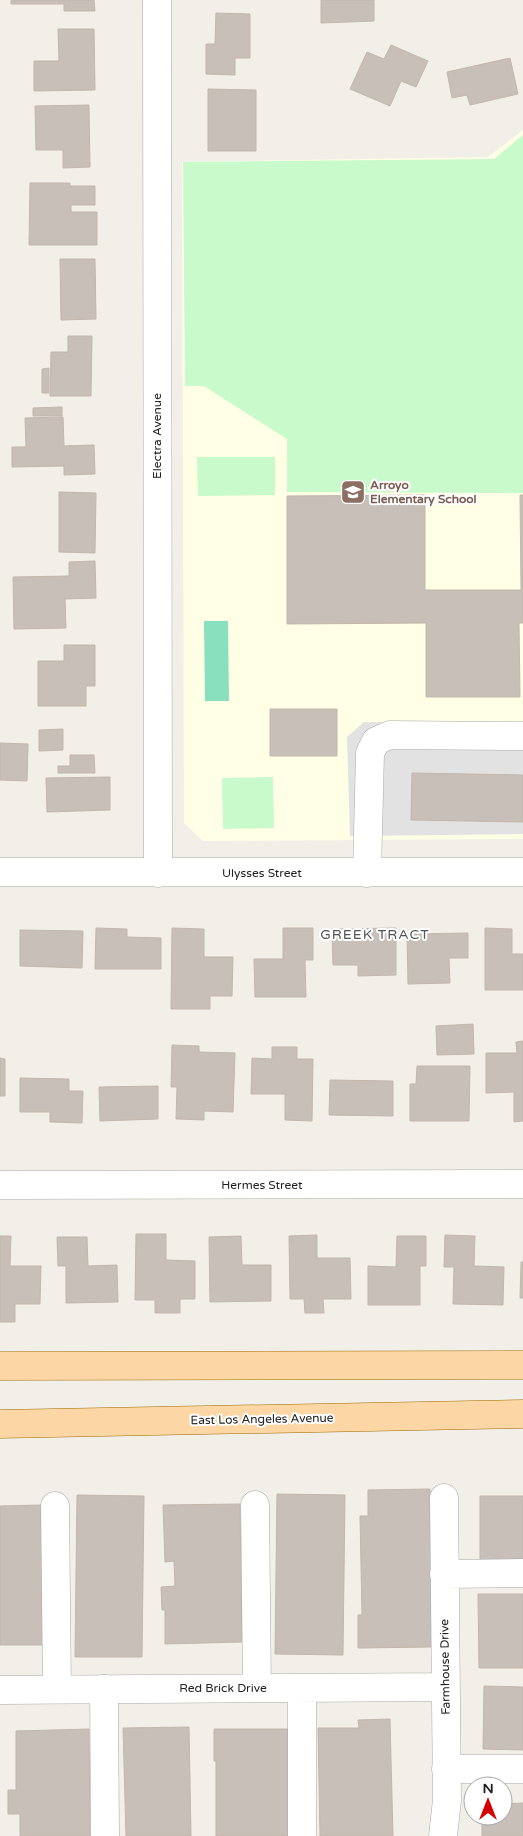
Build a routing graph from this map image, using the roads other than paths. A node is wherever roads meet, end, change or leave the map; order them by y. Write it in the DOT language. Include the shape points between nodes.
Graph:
graph roads {
  1 [pos="157,0"];
  2 [pos="523,736"];
  3 [pos="0,872"];
  4 [pos="523,872"];
  5 [pos="158,873"];
  6 [pos="367,873"];
  7 [pos="523,1184"];
  8 [pos="0,1185"];
  9 [pos="523,1365"];
  10 [pos="0,1366"];
  11 [pos="523,1414"];
  12 [pos="0,1424"];
  13 [pos="444,1498"];
  14 [pos="255,1504"];
  15 [pos="55,1506"];
  16 [pos="523,1573"];
  17 [pos="444,1574"];
  18 [pos="446,1687"];
  19 [pos="258,1688"];
  20 [pos="302,1688"];
  21 [pos="0,1690"];
  22 [pos="57,1690"];
  23 [pos="104,1690"];
  24 [pos="446,1769"];
  25 [pos="523,1769"];
  26 [pos="105,1836"];
  27 [pos="302,1836"];
  28 [pos="443,1836"];
  1 -- 5 [label="street, Electra Avenue"];
  2 -- 6 [label="street" via="390,735 376,741 370,752"];
  3 -- 5 [label="street, Ulysses Street"];
  4 -- 6 [label="street, Ulysses Street"];
  5 -- 6 [label="street, Ulysses Street"];
  7 -- 8 [label="street, Hermes Street"];
  9 -- 10 [label="main road"];
  11 -- 12 [label="main road, East Los Angeles Avenue"];
  13 -- 17 [label="street, Farmhouse Drive"];
  14 -- 19 [label="street"];
  15 -- 22 [label="street"];
  16 -- 17 [label="street"];
  17 -- 18 [label="street, Farmhouse Drive"];
  18 -- 20 [label="street, Red Brick Drive"];
  18 -- 24 [label="street, Farmhouse Drive"];
  19 -- 20 [label="street, Red Brick Drive"];
  19 -- 23 [label="street, Red Brick Drive"];
  20 -- 27 [label="street"];
  21 -- 22 [label="street, Red Brick Drive"];
  22 -- 23 [label="street, Red Brick Drive"];
  23 -- 26 [label="street"];
  24 -- 25 [label="street"];
  24 -- 28 [label="street, Farmhouse Drive"];
}
